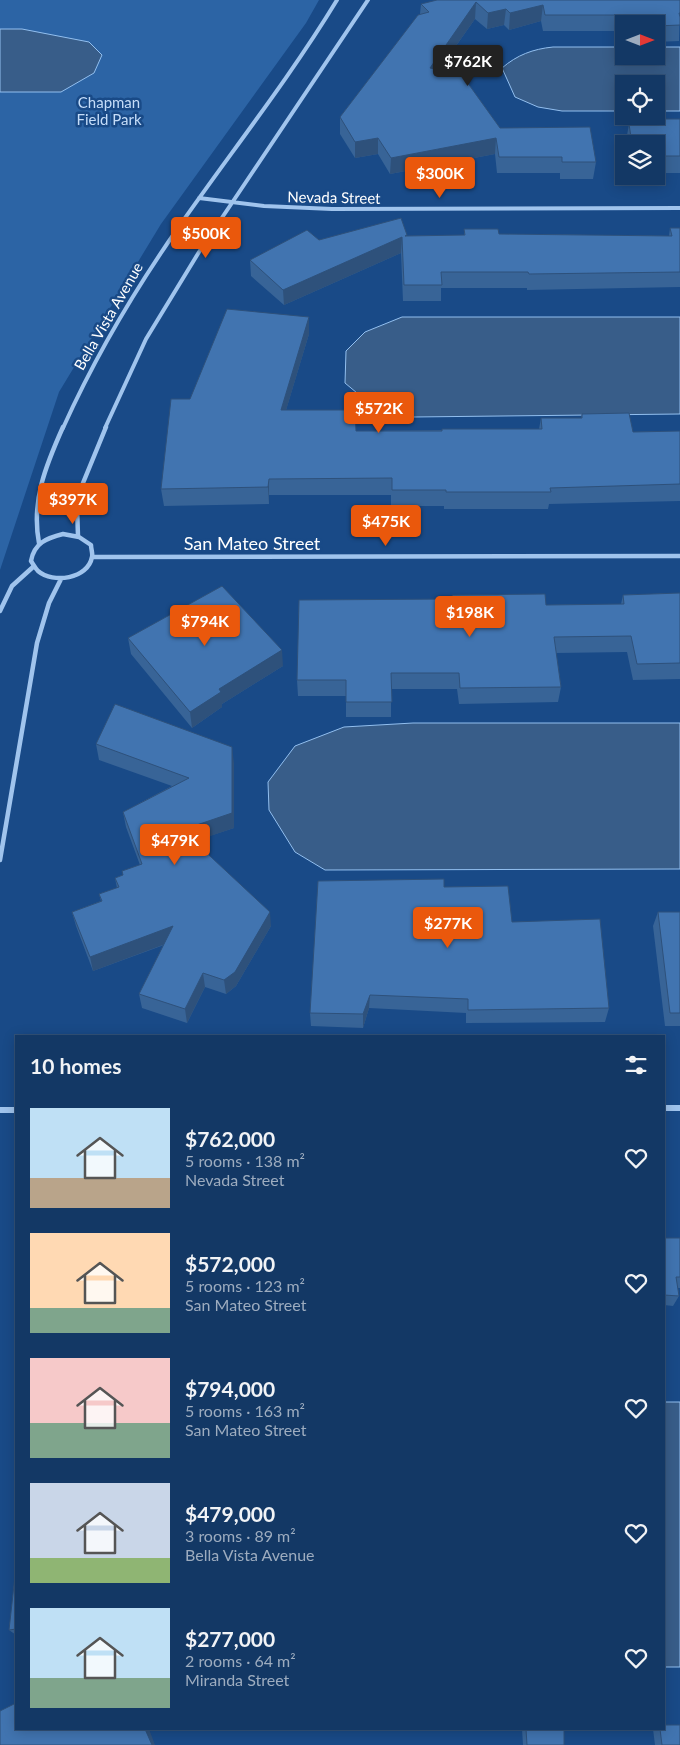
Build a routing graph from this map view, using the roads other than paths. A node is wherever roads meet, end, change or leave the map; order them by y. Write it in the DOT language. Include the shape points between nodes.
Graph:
graph roads {
  1 [pos="337,0"];
  2 [pos="368,0"];
  3 [pos="199,198"];
  4 [pos="234,202"];
  5 [pos="680,208"];
  6 [pos="78,536"];
  7 [pos="39,543"];
  8 [pos="680,556"];
  9 [pos="93,557"];
  10 [pos="33,567"];
  11 [pos="61,579"];
  12 [pos="0,611"];
  13 [pos="0,860"];
  14 [pos="665,1108"];
  15 [pos="680,1108"];
  16 [pos="0,1110"];
  17 [pos="15,1110"];
  1 -- 3 [label="street, Bella Vista Avenue"];
  2 -- 4 [label="street"];
  3 -- 4 [label="street, Nevada Street"];
  3 -- 7 [label="street, Bella Vista Avenue" via="133,294 66,419 39,486 34,511"];
  4 -- 5 [label="street, Nevada Street" via="332,208"];
  4 -- 6 [label="street" via="169,300 134,361 83,483 77,507"];
  6 -- 7 [label="street" via="63,534"];
  6 -- 9 [label="street" via="91,545"];
  7 -- 10 [label="street, Bella Vista Avenue" via="31,554"];
  8 -- 9 [label="street, San Mateo Street"];
  9 -- 11 [label="street" via="79,574"];
  10 -- 11 [label="street" via="44,576"];
  10 -- 12 [label="street" via="12,585"];
  11 -- 13 [label="street" via="47,605 39,634"];
  14 -- 15 [label="street"];
  16 -- 17 [label="street"];
}
